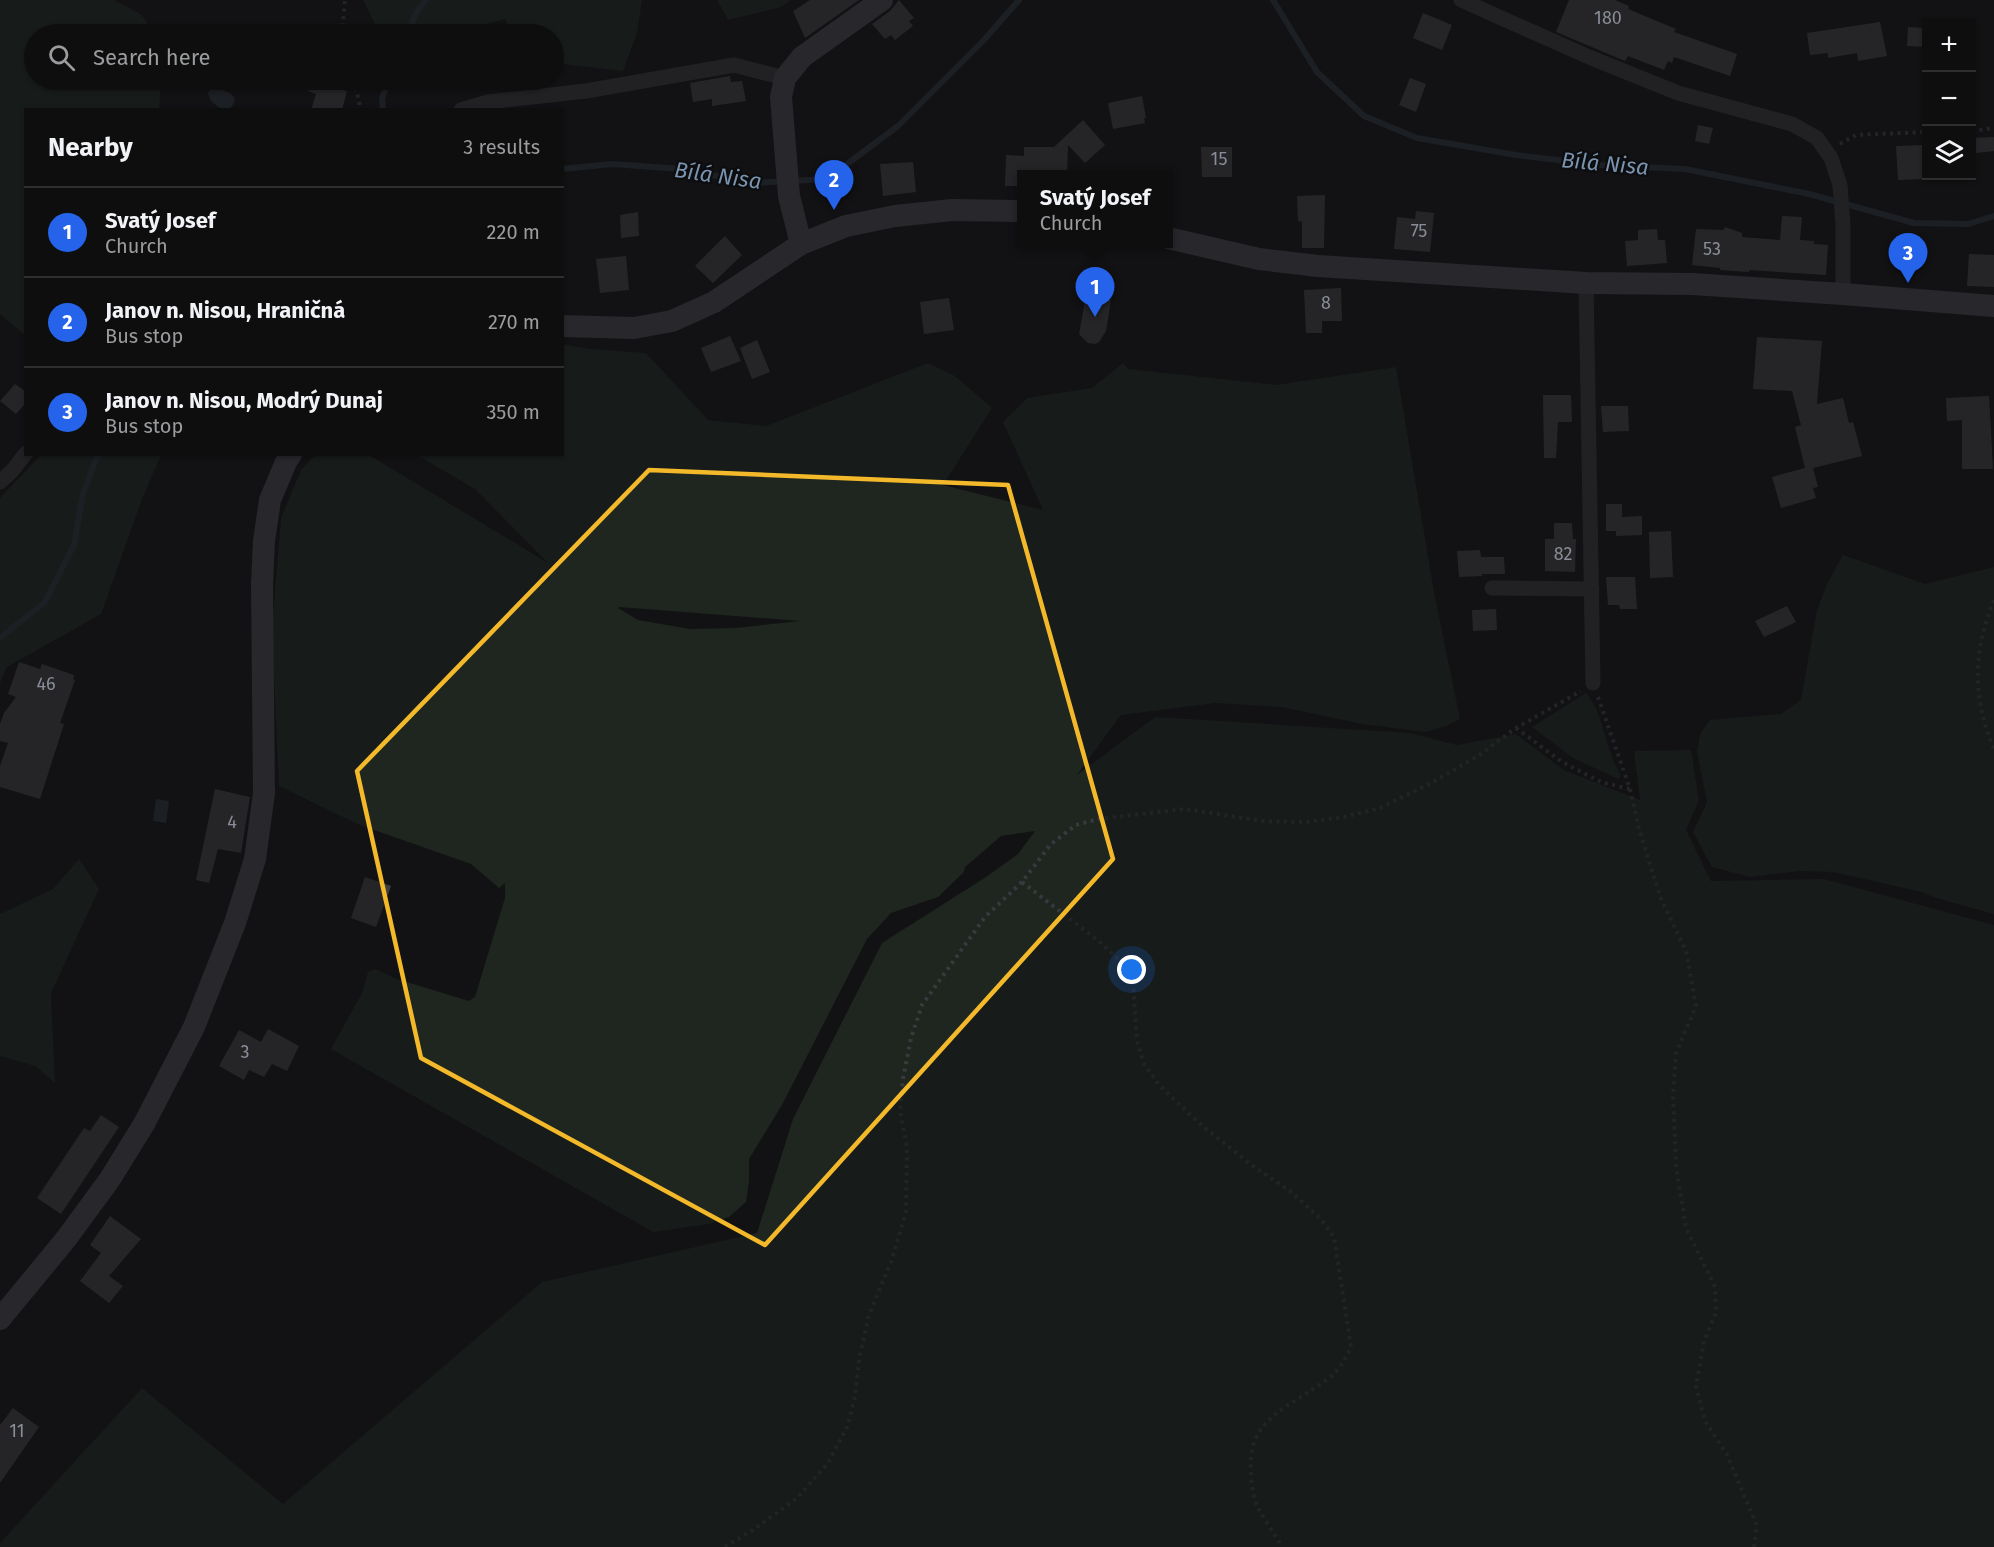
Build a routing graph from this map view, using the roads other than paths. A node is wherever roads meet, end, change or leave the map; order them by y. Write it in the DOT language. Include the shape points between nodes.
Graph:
graph roads {
  1 [pos="882,0"];
  2 [pos="1461,0"];
  3 [pos="785,78"];
  4 [pos="468,108"];
  5 [pos="1017,211"];
  6 [pos="1173,239"];
  7 [pos="801,244"];
  8 [pos="1586,283"];
  9 [pos="1843,294"];
  10 [pos="1994,306"];
  11 [pos="564,326"];
  12 [pos="24,456"];
  13 [pos="290,456"];
  14 [pos="0,482"];
  15 [pos="1492,588"];
  16 [pos="1592,589"];
  17 [pos="1593,683"];
  18 [pos="0,1319"];
  1 -- 3 [label="street" via="802,57"];
  2 -- 9 [label="street" via="1678,93 1792,124 1817,138 1831,158 1840,185"];
  3 -- 4 [label="street" via="734,65"];
  3 -- 7 [label="street" via="781,97 786,168"];
  5 -- 7 [label="street" via="952,210 895,216 846,226"];
  6 -- 8 [label="street" via="1259,259 1318,266"];
  7 -- 11 [label="street" via="714,302 672,321 634,328"];
  8 -- 9 [label="street" via="1692,284"];
  8 -- 16 [label="street"];
  9 -- 10 [label="street"];
  12 -- 14 [label="street"];
  13 -- 18 [label="street" via="270,500 264,542 264,793 255,859 235,923 194,1027 144,1124 66,1239"];
  15 -- 16 [label="street"];
  16 -- 17 [label="street"];
}
